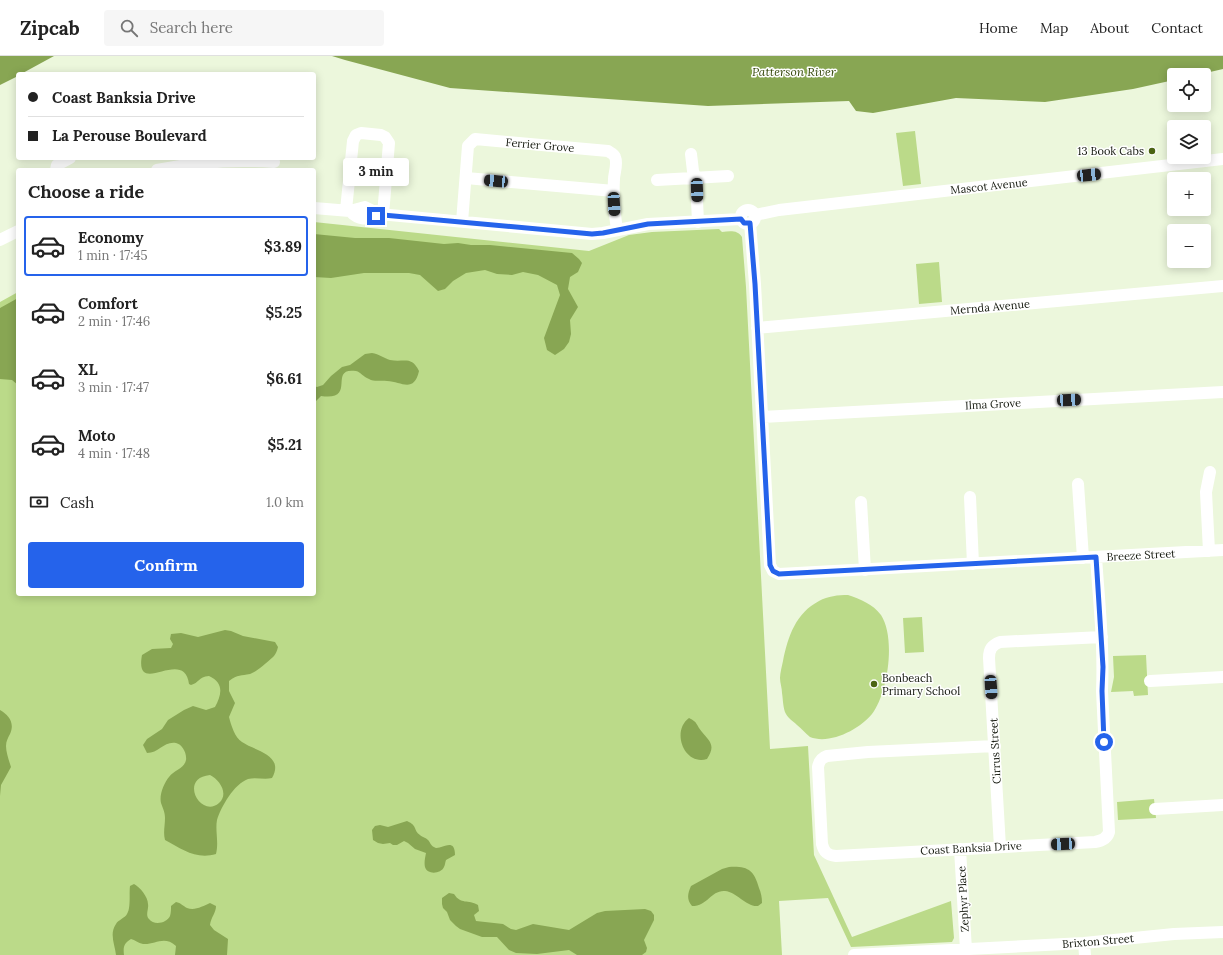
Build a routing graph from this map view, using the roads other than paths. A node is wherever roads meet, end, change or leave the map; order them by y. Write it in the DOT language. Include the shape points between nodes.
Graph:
graph roads {
  1 [pos="691,154"];
  2 [pos="1223,159"];
  3 [pos="65,160"];
  4 [pos="274,163"];
  5 [pos="56,168"];
  6 [pos="168,168"];
  7 [pos="728,176"];
  8 [pos="466,178"];
  9 [pos="696,178"];
  10 [pos="657,180"];
  11 [pos="614,191"];
  12 [pos="316,208"];
  13 [pos="348,210"];
  14 [pos="381,214"];
  15 [pos="748,219"];
  16 [pos="462,222"];
  17 [pos="698,222"];
  18 [pos="617,230"];
  19 [pos="16,232"];
  20 [pos="0,240"];
  21 [pos="1223,286"];
  22 [pos="757,328"];
  23 [pos="1223,392"];
  24 [pos="762,417"];
  25 [pos="1210,472"];
  26 [pos="1078,484"];
  27 [pos="970,497"];
  28 [pos="861,502"];
  29 [pos="1223,550"];
  30 [pos="1209,551"];
  31 [pos="1096,557"];
  32 [pos="1083,558"];
  33 [pos="973,564"];
  34 [pos="865,570"];
  35 [pos="1102,637"];
  36 [pos="1223,677"];
  37 [pos="1150,681"];
  38 [pos="995,746"];
  39 [pos="1223,805"];
  40 [pos="1155,808"];
  41 [pos="1000,847"];
  42 [pos="960,849"];
  43 [pos="1223,932"];
  44 [pos="1084,949"];
  45 [pos="966,950"];
  46 [pos="854,955"];
  1 -- 9 [label="street"];
  2 -- 15 [label="street, Mascot Avenue" via="779,210"];
  3 -- 5 [label="street"];
  4 -- 6 [label="street" via="222,161"];
  7 -- 9 [label="street"];
  8 -- 11 [label="street"];
  8 -- 11 [label="street, Ferrier Grove" via="468,146 475,139 608,151 615,157"];
  8 -- 16 [label="street, Ferrier Grove"];
  9 -- 10 [label="street"];
  9 -- 17 [label="street"];
  11 -- 18 [label="street, Ferrier Grove"];
  12 -- 13 [label="street, Mascot Avenue"];
  13 -- 14 [label="street, Mascot Avenue" via="365,207"];
  13 -- 14 [label="street" via="353,141 356,135 361,133 380,135 389,143"];
  14 -- 16 [label="street, Mascot Avenue"];
  15 -- 17 [label="street, Mascot Avenue"];
  15 -- 22 [label="street"];
  16 -- 18 [label="street, Mascot Avenue" via="592,234"];
  17 -- 18 [label="street, Mascot Avenue" via="648,224"];
  19 -- 20 [label="street"];
  21 -- 22 [label="street, Mernda Avenue"];
  22 -- 24 [label="street"];
  23 -- 24 [label="street, Ilma Grove"];
  24 -- 34 [label="street, Breeze Street" via="770,565 773,571 779,574"];
  25 -- 30 [label="street" via="1206,492"];
  26 -- 32 [label="street"];
  27 -- 33 [label="street"];
  28 -- 34 [label="street"];
  29 -- 30 [label="street, Breeze Street"];
  30 -- 31 [label="street, Breeze Street"];
  31 -- 32 [label="street, Breeze Street"];
  31 -- 35 [label="street, Coast Banksia Drive"];
  32 -- 33 [label="street, Breeze Street"];
  33 -- 34 [label="street, Breeze Street"];
  35 -- 38 [label="street, Cirrus Street" via="994,644 989,652 989,658"];
  35 -- 41 [label="street, Coast Banksia Drive" via="1108,834 1101,841 1095,842"];
  36 -- 37 [label="street"];
  38 -- 41 [label="street, Cirrus Street"];
  38 -- 42 [label="street, Coast Banksia Drive" via="834,755 822,758 818,764 822,844 826,854 836,856"];
  39 -- 40 [label="street"];
  41 -- 42 [label="street, Coast Banksia Drive"];
  42 -- 45 [label="street, Zephyr Place"];
  43 -- 44 [label="street, Brixton Street" via="1181,934"];
  44 -- 45 [label="street, Brixton Street"];
  45 -- 46 [label="street, Brixton Street"];
}
